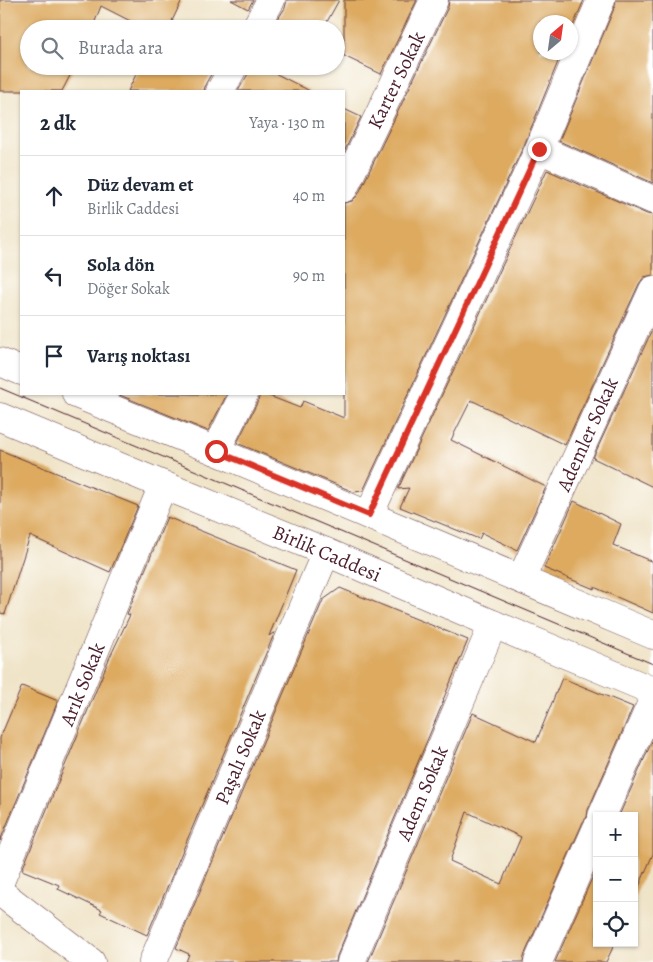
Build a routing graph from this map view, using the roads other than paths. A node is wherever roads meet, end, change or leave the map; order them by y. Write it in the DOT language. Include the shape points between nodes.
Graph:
graph roads {
  1 [pos="271,0"];
  2 [pos="434,0"];
  3 [pos="601,0"];
  4 [pos="260,20"];
  5 [pos="229,75"];
  6 [pos="221,90"];
  7 [pos="539,149"];
  8 [pos="345,186"];
  9 [pos="653,200"];
  10 [pos="653,290"];
  11 [pos="0,362"];
  12 [pos="20,371"];
  13 [pos="78,395"];
  14 [pos="244,395"];
  15 [pos="1,420"];
  16 [pos="216,451"];
  17 [pos="163,485"];
  18 [pos="369,515"];
  19 [pos="326,552"];
  20 [pos="521,579"];
  21 [pos="494,624"];
  22 [pos="653,635"];
  23 [pos="653,691"];
  24 [pos="653,700"];
  25 [pos="604,812"];
  26 [pos="593,837"];
  27 [pos="0,882"];
  28 [pos="0,892"];
  29 [pos="91,962"];
  30 [pos="153,962"];
  31 [pos="351,962"];
  32 [pos="538,962"];
  1 -- 4 [label="street"];
  2 -- 8 [label="street, Karter Sokak"];
  3 -- 7 [label="street"];
  5 -- 6 [label="street"];
  7 -- 9 [label="street"];
  7 -- 18 [label="street"];
  10 -- 20 [label="street, Ademler Sokak"];
  11 -- 12 [label="street"];
  13 -- 16 [label="street"];
  14 -- 16 [label="street"];
  15 -- 17 [label="street, Birlik Caddesi"];
  16 -- 18 [label="street"];
  17 -- 19 [label="street, Birlik Caddesi"];
  17 -- 27 [label="street, Arık Sokak"];
  18 -- 20 [label="street"];
  19 -- 21 [label="street, Birlik Caddesi"];
  19 -- 30 [label="street, Paşalı Sokak"];
  20 -- 22 [label="street"];
  21 -- 23 [label="street, Birlik Caddesi"];
  21 -- 31 [label="street, Adem Sokak"];
  24 -- 25 [label="street"];
  26 -- 32 [label="street"];
  28 -- 29 [label="street"];
}
